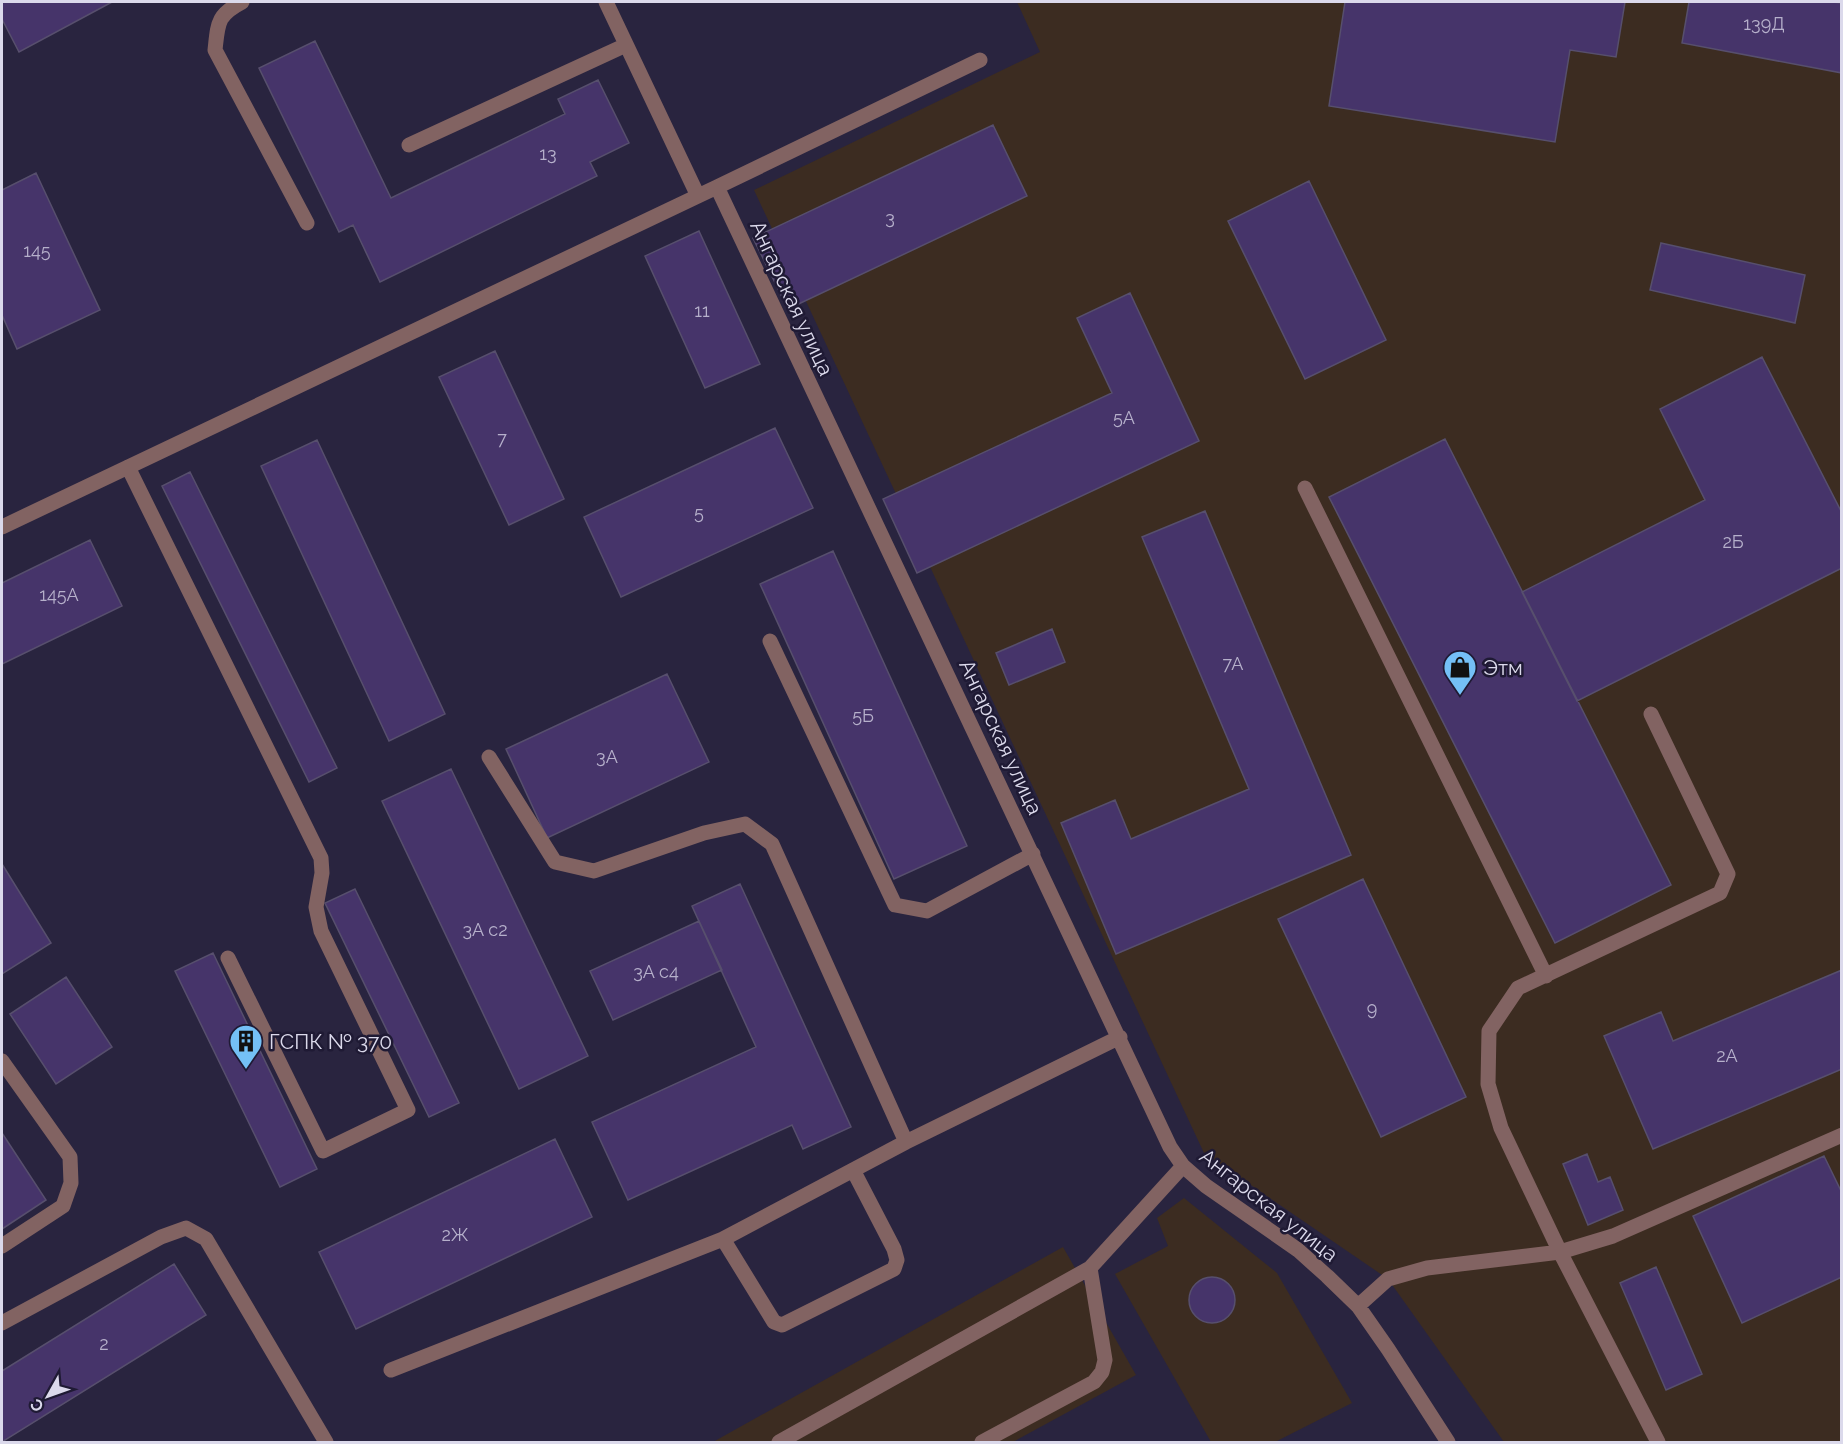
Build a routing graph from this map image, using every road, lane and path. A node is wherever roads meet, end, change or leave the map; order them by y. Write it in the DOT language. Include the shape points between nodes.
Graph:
graph roads {
  1 [pos="242,2"];
  2 [pos="606,2"];
  3 [pos="627,45"];
  4 [pos="980,60"];
  5 [pos="409,145"];
  6 [pos="717,188"];
  7 [pos="698,196"];
  8 [pos="307,223"];
  9 [pos="128,466"];
  10 [pos="1305,488"];
  11 [pos="2,527"];
  12 [pos="770,641"];
  13 [pos="1651,714"];
  14 [pos="489,757"];
  15 [pos="1033,854"];
  16 [pos="228,958"];
  17 [pos="1546,976"];
  18 [pos="1120,1038"];
  19 [pos="2,1061"];
  20 [pos="1842,1135"];
  21 [pos="906,1142"];
  22 [pos="1183,1166"];
  23 [pos="853,1170"];
  24 [pos="723,1239"];
  25 [pos="2,1246"];
  26 [pos="1560,1252"];
  27 [pos="1090,1268"];
  28 [pos="1358,1306"];
  29 [pos="2,1323"];
  30 [pos="391,1370"];
  31 [pos="326,1443"];
  32 [pos="779,1443"];
  33 [pos="982,1443"];
  34 [pos="1448,1443"];
  35 [pos="1658,1443"];
  1 -- 8 [label="street" via="225,10 217,28 215,50"];
  2 -- 3 [label="street"];
  3 -- 5 [label="street"];
  3 -- 7 [label="street"];
  4 -- 6 [label="street"];
  6 -- 7 [label="street"];
  6 -- 15 [label="street, Ангарская улица"];
  7 -- 9 [label="street"];
  9 -- 11 [label="street"];
  9 -- 16 [label="street" via="321,858 316,907 321,931 408,1110 323,1151"];
  10 -- 17 [label="street"];
  12 -- 15 [label="street" via="895,905 927,911"];
  13 -- 17 [label="street" via="1728,874 1720,893"];
  14 -- 21 [label="street" via="555,862 594,871 704,833 745,824 772,844"];
  15 -- 18 [label="street, Ангарская улица"];
  17 -- 26 [label="street" via="1518,988 1490,1031 1488,1084 1501,1128"];
  18 -- 21 [label="street"];
  18 -- 22 [label="street, Ангарская улица" via="1170,1147"];
  19 -- 25 [label="street" via="70,1157 71,1183 63,1206"];
  20 -- 26 [label="street" via="1613,1236"];
  21 -- 23 [label="street"];
  22 -- 27 [label="street"];
  22 -- 28 [label="street, Ангарская улица" via="1298,1250"];
  23 -- 24 [label="street"];
  23 -- 24 [label="street" via="894,1249 894,1269 782,1325 769,1315"];
  24 -- 30 [label="street"];
  26 -- 28 [label="street" via="1427,1268 1388,1279"];
  26 -- 35 [label="street"];
  27 -- 32 [label="street"];
  27 -- 33 [label="street" via="1105,1360 1102,1372 1094,1382"];
  28 -- 34 [label="street, Ангарская улица"];
  29 -- 31 [label="street" via="186,1228 206,1239"];
}
